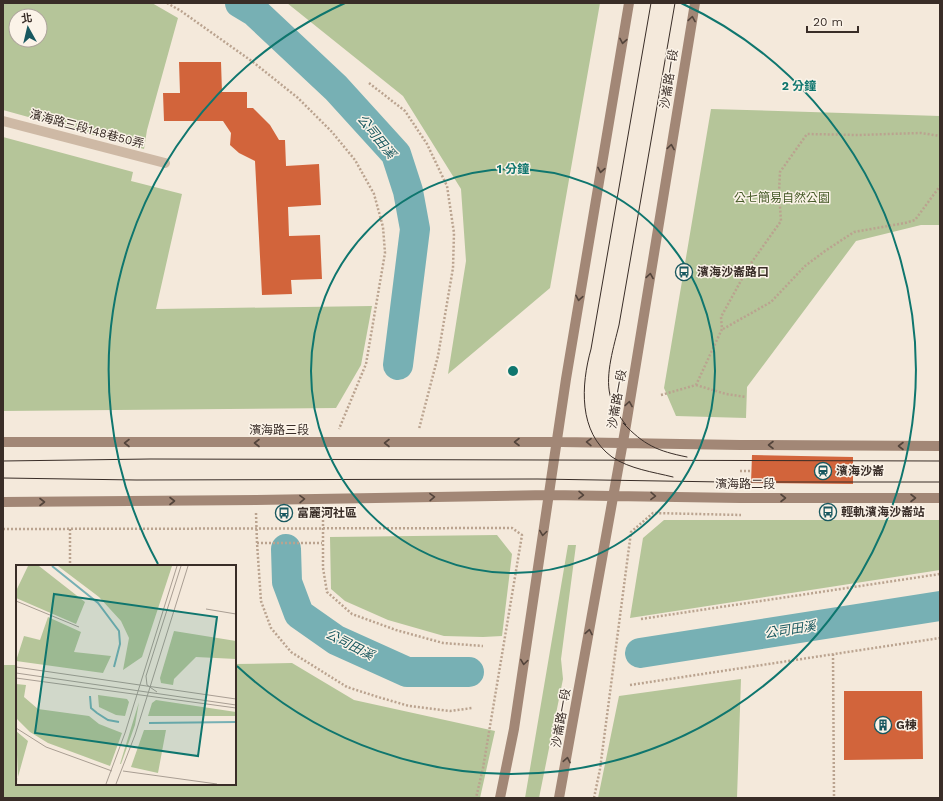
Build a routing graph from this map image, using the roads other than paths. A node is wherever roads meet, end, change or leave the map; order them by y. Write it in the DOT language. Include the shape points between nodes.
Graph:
graph roads {
  1 [pos="629,3"];
  2 [pos="694,3"];
  3 [pos="3,121"];
  4 [pos="164,163"];
  5 [pos="3,442"];
  6 [pos="556,442"];
  7 [pos="622,442"];
  8 [pos="940,446"];
  9 [pos="549,495"];
  10 [pos="614,496"];
  11 [pos="940,498"];
  12 [pos="3,502"];
  13 [pos="500,798"];
  14 [pos="559,798"];
  1 -- 6 [label="street, one-way"];
  7 -- 2 [label="street, 沙崙路一段, one-way"];
  3 -- 4 [label="street, 濱海路三段148巷50弄"];
  6 -- 5 [label="street, 濱海路三段, one-way"];
  7 -- 6 [label="street, 濱海路三段, one-way"];
  6 -- 9 [label="street"];
  8 -- 7 [label="street, one-way"];
  7 -- 10 [label="street, 沙崙路一段"];
  9 -- 10 [label="street, 濱海路二段, one-way"];
  12 -- 9 [label="street, one-way"];
  9 -- 13 [label="street, one-way" via="514,729"];
  10 -- 11 [label="street, 濱海路二段, one-way"];
  14 -- 10 [label="street, 沙崙路一段, one-way"];
}
